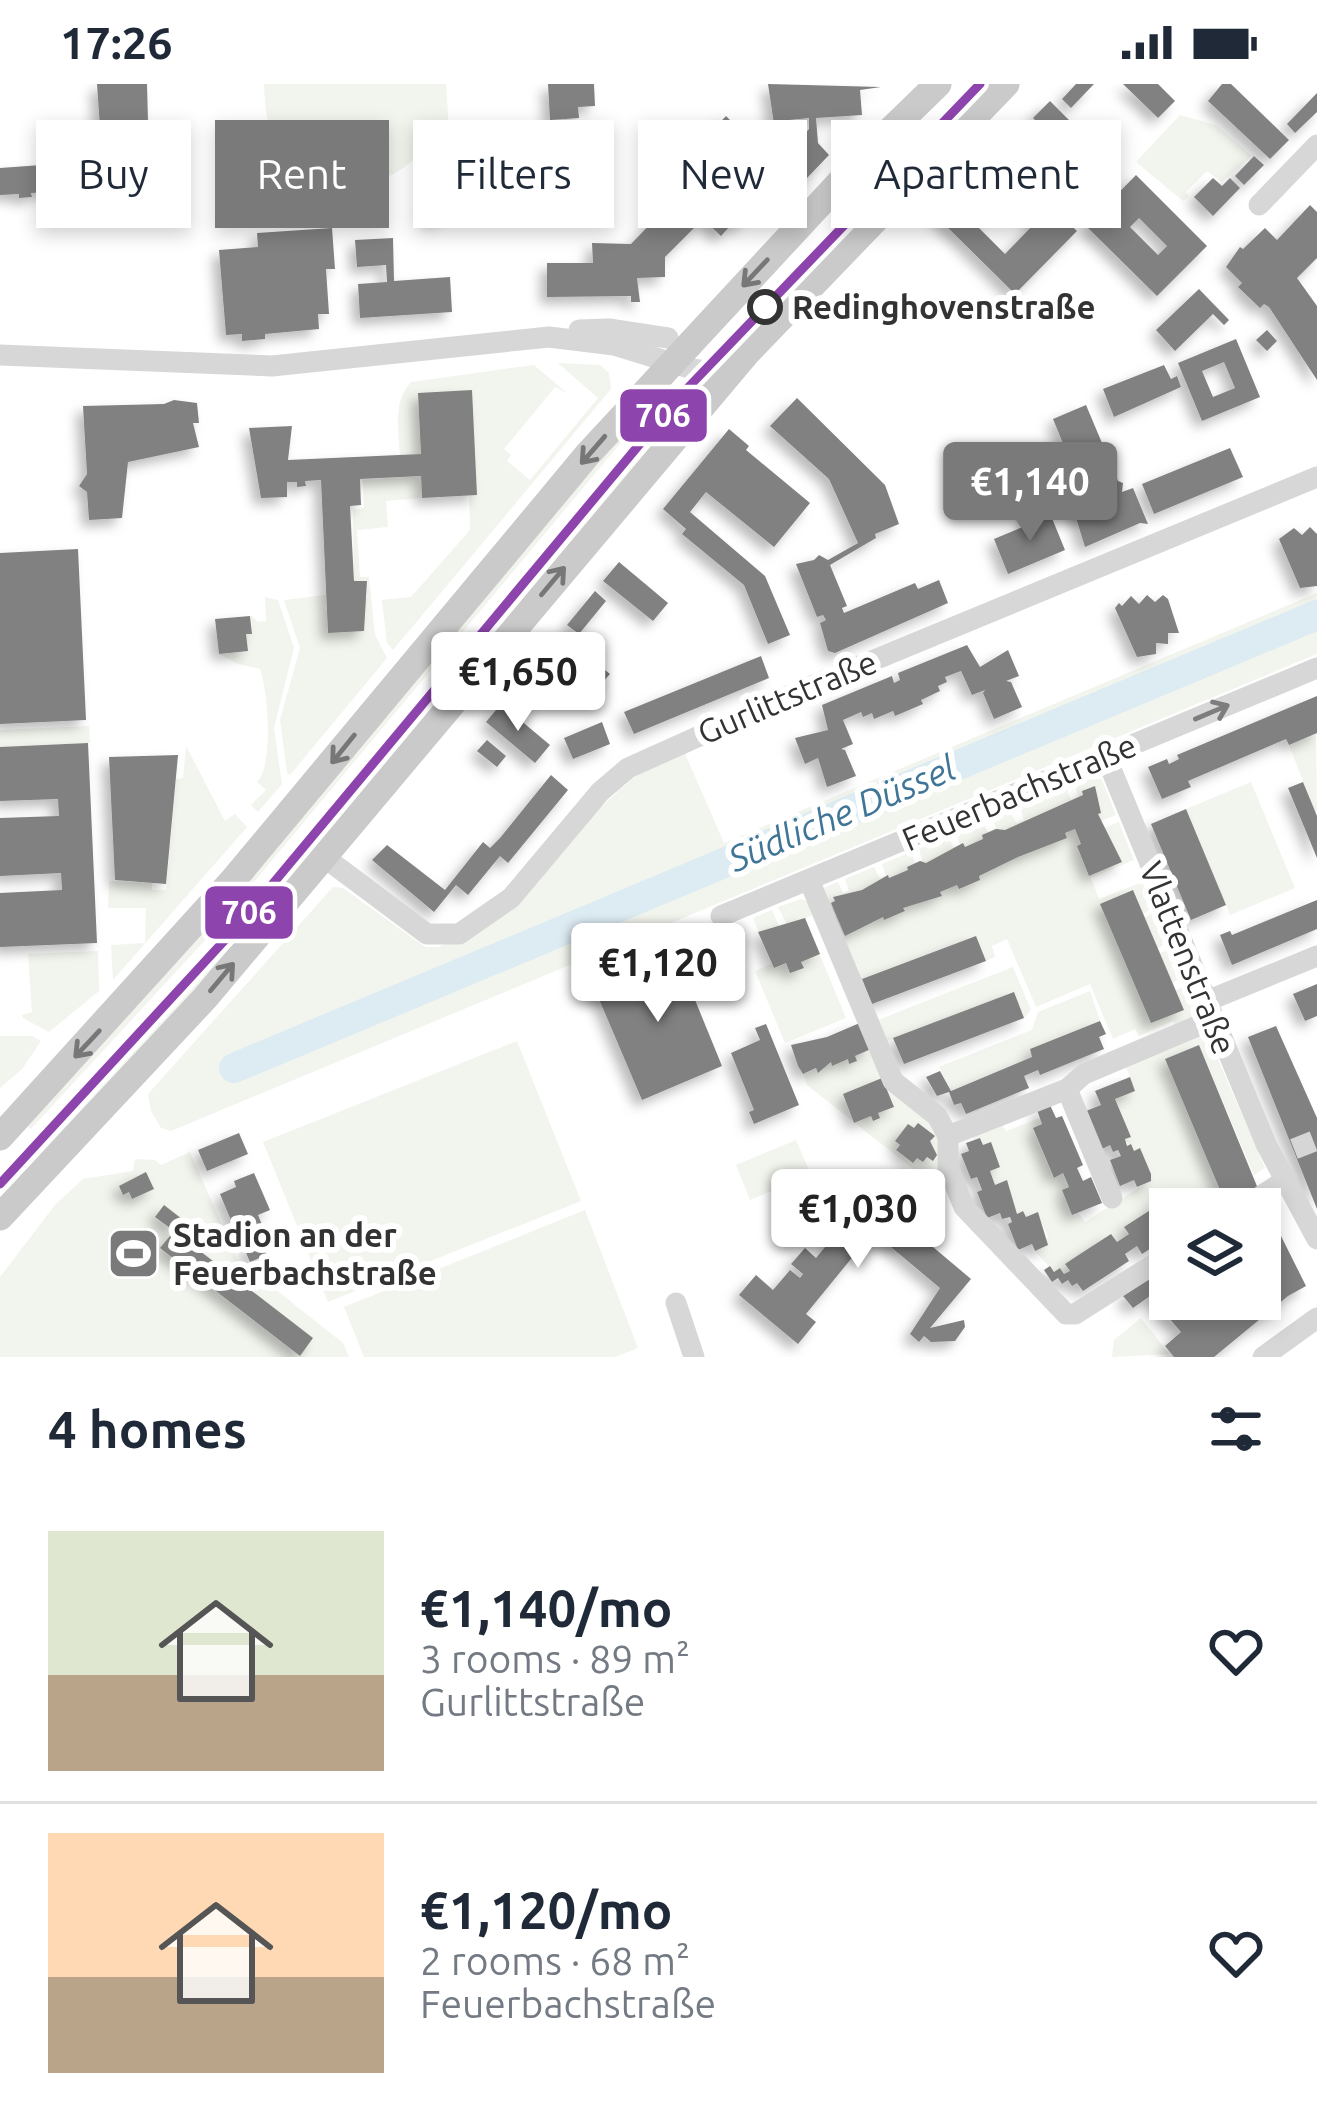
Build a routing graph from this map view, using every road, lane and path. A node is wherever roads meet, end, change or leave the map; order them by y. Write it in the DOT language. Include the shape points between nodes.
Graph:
graph roads {
  1 [pos="938,84"];
  2 [pos="1004,85"];
  3 [pos="903,120"];
  4 [pos="970,120"];
  5 [pos="1317,145"];
  6 [pos="831,192"];
  7 [pos="1259,206"];
  8 [pos="866,228"];
  9 [pos="663,354"];
  10 [pos="0,355"];
  11 [pos="737,364"];
  12 [pos="1317,477"];
  13 [pos="1317,668"];
  14 [pos="1106,757"];
  15 [pos="324,857"];
  16 [pos="809,880"];
  17 [pos="721,916"];
  18 [pos="1317,956"];
  19 [pos="1210,1010"];
  20 [pos="1067,1089"];
  21 [pos="948,1136"];
  22 [pos="0,1137"];
  23 [pos="1287,1179"];
  24 [pos="1273,1188"];
  25 [pos="1112,1198"];
  26 [pos="0,1217"];
  27 [pos="1317,1239"];
  28 [pos="1149,1267"];
  29 [pos="676,1303"];
  30 [pos="1317,1318"];
  31 [pos="694,1357"];
  32 [pos="1263,1357"];
  1 -- 3 [label="main road"];
  2 -- 4 [label="main road"];
  5 -- 7 [label="street"];
  6 -- 9 [label="main road, one-way" via="710,322"];
  8 -- 11 [label="main road"];
  9 -- 10 [label="street" via="609,329 272,366"];
  9 -- 11 [label="street" via="705,371"];
  9 -- 22 [label="main road, one-way" via="649,389 235,879"];
  15 -- 11 [label="main road, one-way"];
  12 -- 15 [label="street, Gurlittstraße" via="628,768 511,898 470,929 427,934"];
  14 -- 13 [label="street, Feuerbachstraße, one-way"];
  14 -- 16 [label="street, Feuerbachstraße"];
  14 -- 19 [label="street, Vlattenstraße"];
  26 -- 15 [label="main road, one-way"];
  16 -- 17 [label="street, Feuerbachstraße"];
  16 -- 21 [label="street" via="893,1081 938,1116"];
  18 -- 19 [label="street"];
  19 -- 20 [label="street"];
  19 -- 23 [label="street, Vlattenstraße" via="1284,1154"];
  20 -- 21 [label="street"];
  20 -- 25 [label="street"];
  21 -- 28 [label="street" via="948,1168 964,1207 1066,1314"];
  23 -- 24 [label="street"];
  23 -- 27 [label="street, Vlattenstraße"];
  29 -- 31 [label="street"];
  30 -- 32 [label="street"];
}
